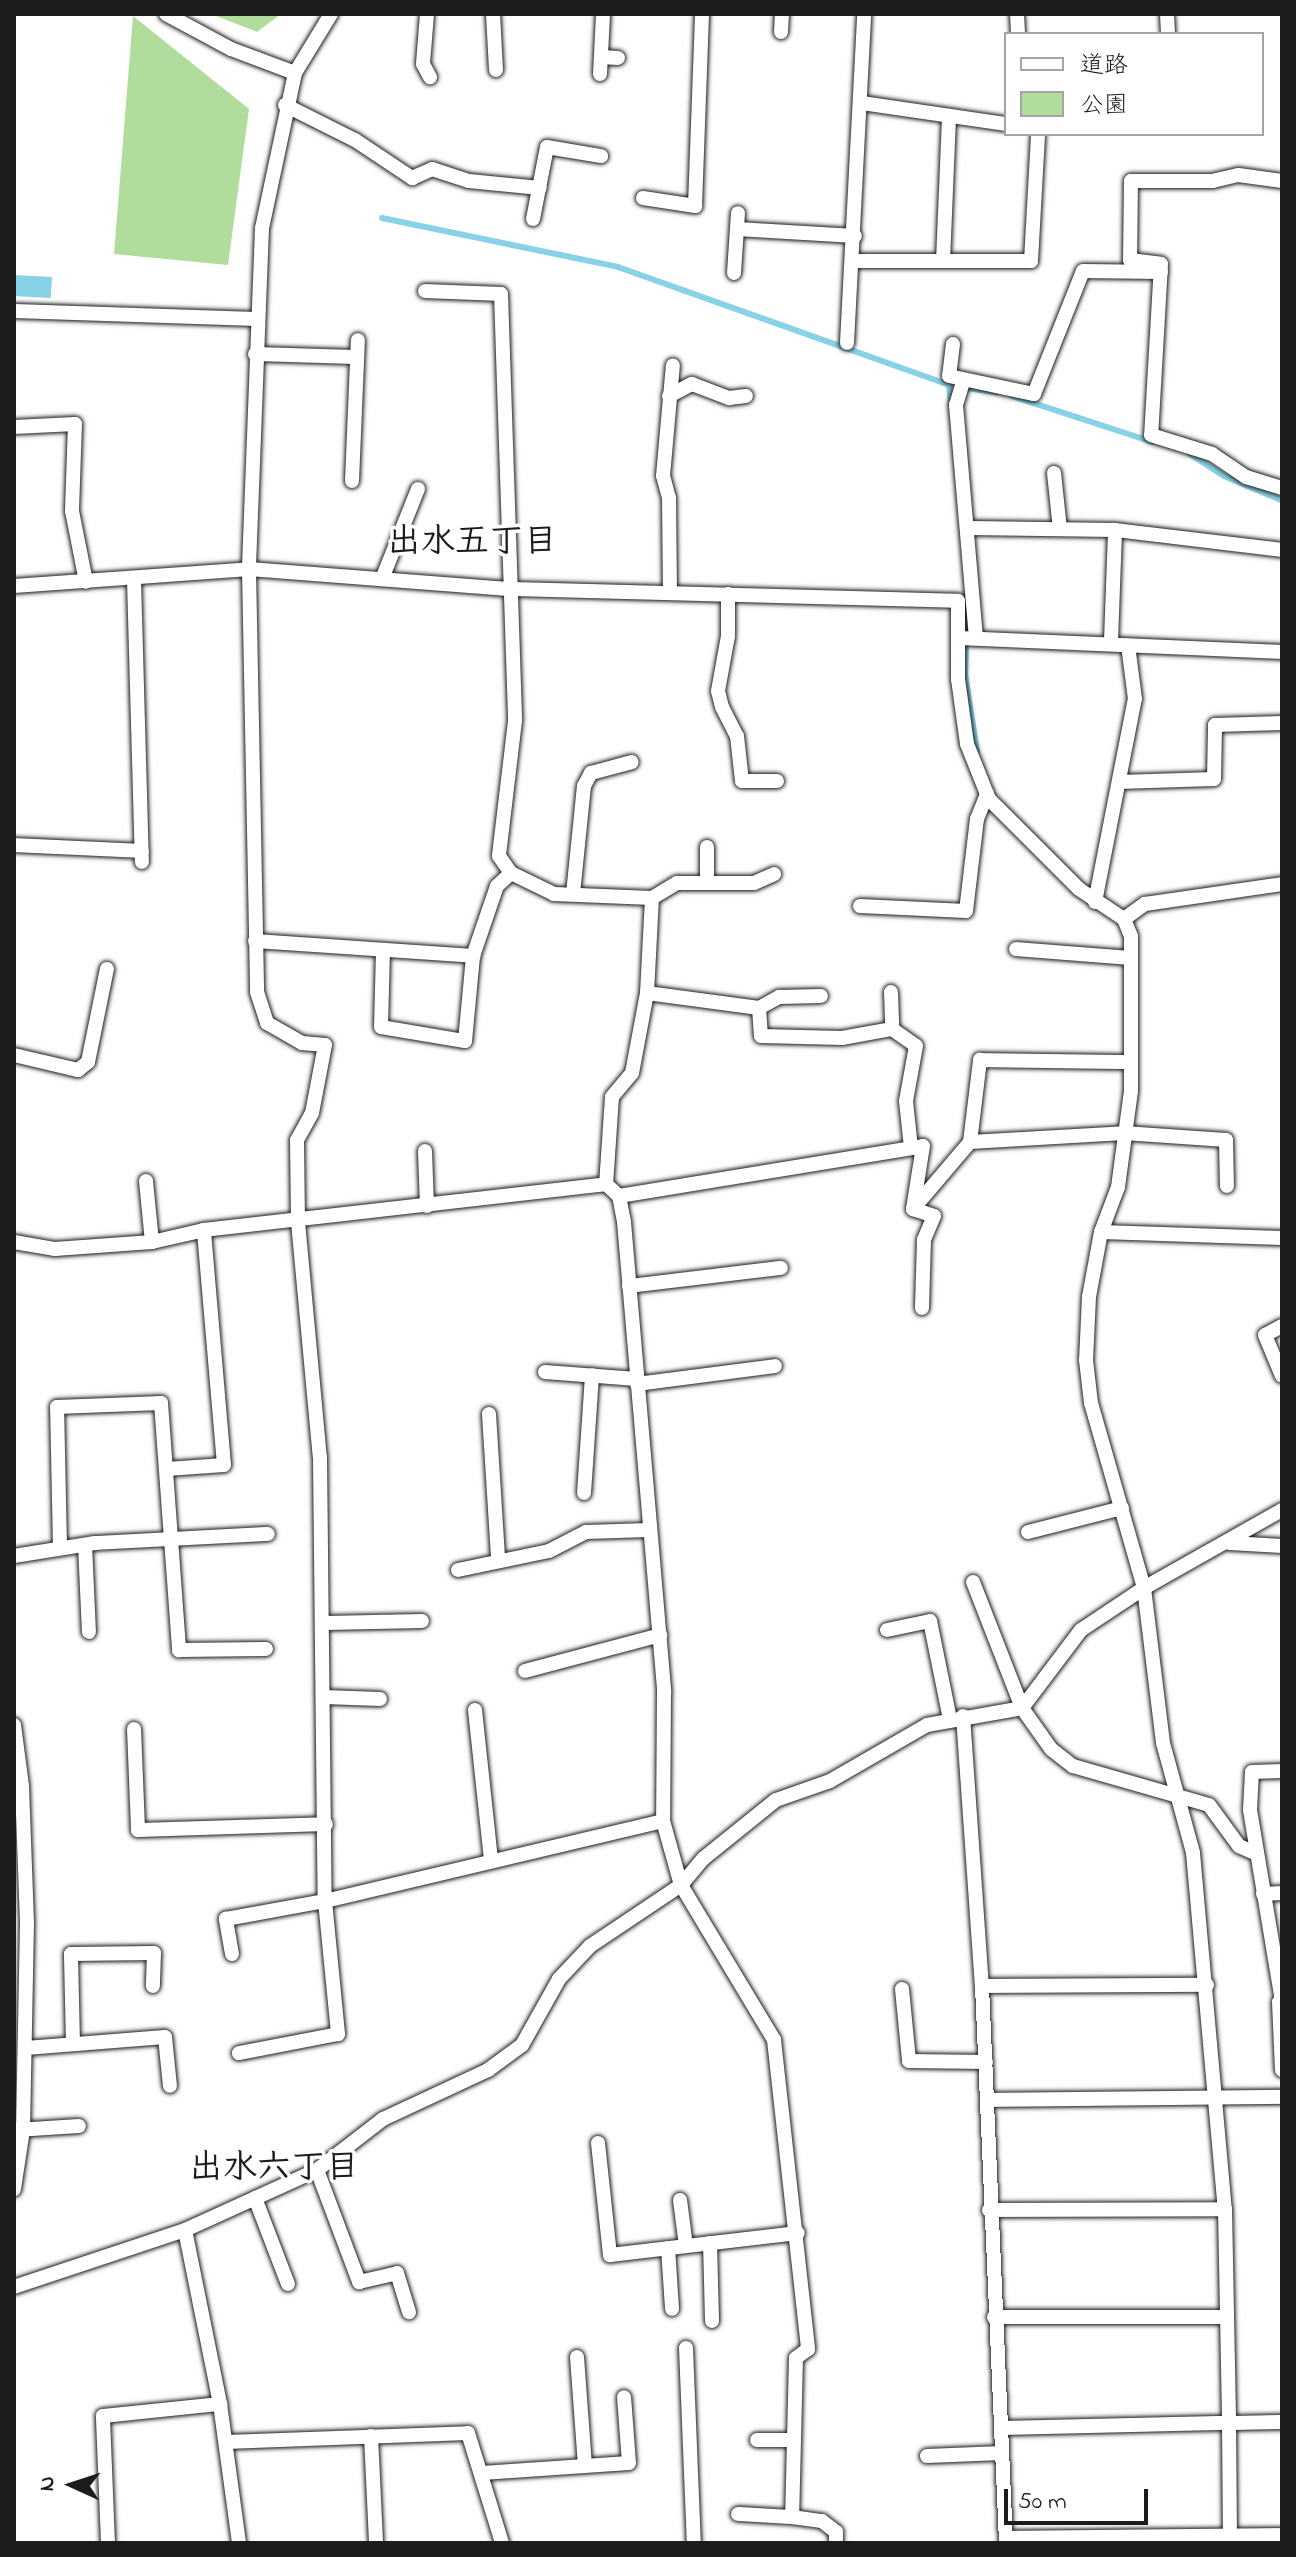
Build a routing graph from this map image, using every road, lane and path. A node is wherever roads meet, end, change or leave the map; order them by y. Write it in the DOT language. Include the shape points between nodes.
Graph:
graph roads {
  1 [pos="166,14"];
  2 [pos="331,14"];
  3 [pos="427,14"];
  4 [pos="493,14"];
  5 [pos="603,14"];
  6 [pos="702,14"];
  7 [pos="782,14"];
  8 [pos="864,14"];
  9 [pos="781,32"];
  10 [pos="601,57"];
  11 [pos="618,58"];
  12 [pos="496,70"];
  13 [pos="295,73"];
  14 [pos="600,74"];
  15 [pos="430,77"];
  16 [pos="862,103"];
  17 [pos="285,105"];
  18 [pos="949,116"];
  19 [pos="1004,124"];
  20 [pos="1038,136"];
  21 [pos="601,156"];
  22 [pos="1282,181"];
  23 [pos="540,188"];
  24 [pos="643,198"];
  25 [pos="738,213"];
  26 [pos="533,219"];
  27 [pos="737,229"];
  28 [pos="855,236"];
  29 [pos="853,261"];
  30 [pos="943,261"];
  31 [pos="1161,272"];
  32 [pos="734,273"];
  33 [pos="425,291"];
  34 [pos="14,311"];
  35 [pos="257,319"];
  36 [pos="358,340"];
  37 [pos="847,343"];
  38 [pos="953,344"];
  39 [pos="255,354"];
  40 [pos="356,357"];
  41 [pos="673,365"];
  42 [pos="962,387"];
  43 [pos="669,396"];
  44 [pos="746,396"];
  45 [pos="14,427"];
  46 [pos="1054,473"];
  47 [pos="352,481"];
  48 [pos="1282,488"];
  49 [pos="418,489"];
  50 [pos="969,528"];
  51 [pos="1060,529"];
  52 [pos="1115,530"];
  53 [pos="1282,550"];
  54 [pos="249,569"];
  55 [pos="382,579"];
  56 [pos="134,580"];
  57 [pos="86,582"];
  58 [pos="14,586"];
  59 [pos="511,589"];
  60 [pos="670,593"];
  61 [pos="728,594"];
  62 [pos="976,598"];
  63 [pos="958,601"];
  64 [pos="960,638"];
  65 [pos="976,638"];
  66 [pos="1111,641"];
  67 [pos="1128,645"];
  68 [pos="1282,652"];
  69 [pos="1282,723"];
  70 [pos="632,762"];
  71 [pos="777,781"];
  72 [pos="1119,782"];
  73 [pos="987,794"];
  74 [pos="14,845"];
  75 [pos="707,847"];
  76 [pos="511,873"];
  77 [pos="774,874"];
  78 [pos="707,882"];
  79 [pos="1282,884"];
  80 [pos="573,894"];
  81 [pos="652,898"];
  82 [pos="1095,902"];
  83 [pos="860,906"];
  84 [pos="1124,919"];
  85 [pos="255,941"];
  86 [pos="1016,949"];
  87 [pos="383,950"];
  88 [pos="473,956"];
  89 [pos="1130,958"];
  90 [pos="107,969"];
  91 [pos="891,992"];
  92 [pos="647,993"];
  93 [pos="821,996"];
  94 [pos="759,1008"];
  95 [pos="892,1029"];
  96 [pos="14,1055"];
  97 [pos="1131,1062"];
  98 [pos="1124,1133"];
  99 [pos="970,1142"];
  100 [pos="911,1148"];
  101 [pos="425,1151"];
  102 [pos="146,1181"];
  103 [pos="606,1184"];
  104 [pos="1227,1186"];
  105 [pos="619,1196"];
  106 [pos="427,1206"];
  107 [pos="913,1209"];
  108 [pos="298,1222"];
  109 [pos="204,1230"];
  110 [pos="1101,1232"];
  111 [pos="1282,1238"];
  112 [pos="14,1242"];
  113 [pos="152,1242"];
  114 [pos="781,1268"];
  115 [pos="629,1286"];
  116 [pos="922,1308"];
  117 [pos="1282,1326"];
  118 [pos="775,1366"];
  119 [pos="545,1372"];
  120 [pos="592,1375"];
  121 [pos="1282,1376"];
  122 [pos="637,1382"];
  123 [pos="489,1414"];
  124 [pos="167,1469"];
  125 [pos="584,1493"];
  126 [pos="1122,1508"];
  127 [pos="1282,1510"];
  128 [pos="648,1530"];
  129 [pos="1028,1532"];
  130 [pos="268,1534"];
  131 [pos="173,1539"];
  132 [pos="1230,1543"];
  133 [pos="85,1545"];
  134 [pos="1282,1546"];
  135 [pos="60,1547"];
  136 [pos="14,1556"];
  137 [pos="498,1559"];
  138 [pos="458,1570"];
  139 [pos="973,1582"];
  140 [pos="1144,1588"];
  141 [pos="422,1621"];
  142 [pos="325,1623"];
  143 [pos="887,1630"];
  144 [pos="89,1632"];
  145 [pos="660,1635"];
  146 [pos="266,1649"];
  147 [pos="525,1671"];
  148 [pos="324,1697"];
  149 [pos="380,1699"];
  150 [pos="1022,1708"];
  151 [pos="475,1710"];
  152 [pos="957,1718"];
  153 [pos="14,1725"];
  154 [pos="134,1729"];
  155 [pos="1282,1771"];
  156 [pos="18,1786"];
  157 [pos="1177,1794"];
  158 [pos="663,1821"];
  159 [pos="326,1824"];
  160 [pos="1257,1854"];
  161 [pos="491,1860"];
  162 [pos="681,1885"];
  163 [pos="1282,1893"];
  164 [pos="1263,1894"];
  165 [pos="325,1901"];
  166 [pos="232,1954"];
  167 [pos="1207,1985"];
  168 [pos="153,1986"];
  169 [pos="982,1986"];
  170 [pos="902,1989"];
  171 [pos="1280,2002"];
  172 [pos="73,2044"];
  173 [pos="26,2048"];
  174 [pos="239,2053"];
  175 [pos="986,2062"];
  176 [pos="1282,2070"];
  177 [pos="170,2086"];
  178 [pos="1214,2097"];
  179 [pos="1282,2097"];
  180 [pos="987,2100"];
  181 [pos="79,2126"];
  182 [pos="18,2130"];
  183 [pos="598,2143"];
  184 [pos="317,2170"];
  185 [pos="14,2189"];
  186 [pos="255,2198"];
  187 [pos="680,2200"];
  188 [pos="1225,2209"];
  189 [pos="989,2210"];
  190 [pos="185,2230"];
  191 [pos="798,2233"];
  192 [pos="710,2243"];
  193 [pos="686,2246"];
  194 [pos="668,2248"];
  195 [pos="288,2284"];
  196 [pos="14,2287"];
  197 [pos="672,2309"];
  198 [pos="409,2312"];
  199 [pos="994,2317"];
  200 [pos="1227,2317"];
  201 [pos="712,2321"];
  202 [pos="686,2348"];
  203 [pos="577,2357"];
  204 [pos="624,2397"];
  205 [pos="220,2404"];
  206 [pos="1282,2422"];
  207 [pos="1229,2423"];
  208 [pos="1002,2428"];
  209 [pos="371,2436"];
  210 [pos="757,2440"];
  211 [pos="794,2440"];
  212 [pos="226,2442"];
  213 [pos="1002,2453"];
  214 [pos="927,2456"];
  215 [pos="585,2466"];
  216 [pos="482,2473"];
  217 [pos="738,2514"];
  218 [pos="792,2517"];
  219 [pos="1282,2535"];
  220 [pos="1230,2539"];
  221 [pos="1006,2540"];
  222 [pos="108,2543"];
  223 [pos="239,2543"];
  224 [pos="376,2543"];
  225 [pos="502,2543"];
  226 [pos="694,2543"];
  227 [pos="836,2543"];
  1 -- 13 [label="street" via="231,49"];
  2 -- 13 [label="street"];
  3 -- 15 [label="street" via="423,64"];
  4 -- 12 [label="street"];
  5 -- 10 [label="street"];
  6 -- 24 [label="street" via="695,206"];
  7 -- 9 [label="street"];
  8 -- 16 [label="street"];
  10 -- 11 [label="street"];
  10 -- 14 [label="street"];
  13 -- 17 [label="street"];
  16 -- 18 [label="street"];
  16 -- 28 [label="street"];
  17 -- 23 [label="street" via="355,140 412,178 432,169 469,181"];
  17 -- 35 [label="street" via="262,228"];
  18 -- 19 [label="street"];
  18 -- 30 [label="street"];
  20 -- 30 [label="street" via="1031,261"];
  21 -- 23 [label="street" via="547,147"];
  22 -- 31 [label="street" via="1238,175 1213,181 1131,181 1130,260 1161,264"];
  23 -- 26 [label="street"];
  25 -- 27 [label="street"];
  27 -- 28 [label="street"];
  27 -- 32 [label="street"];
  28 -- 29 [label="street"];
  29 -- 30 [label="street"];
  29 -- 37 [label="street"];
  31 -- 42 [label="street" via="1083,271 1034,394"];
  31 -- 48 [label="street" via="1151,435 1212,454 1246,477"];
  33 -- 59 [label="street" via="501,294"];
  34 -- 35 [label="street"];
  35 -- 39 [label="street"];
  36 -- 40 [label="street"];
  38 -- 42 [label="street" via="949,376"];
  39 -- 40 [label="street"];
  39 -- 54 [label="street"];
  40 -- 47 [label="street"];
  41 -- 43 [label="street"];
  42 -- 50 [label="street" via="956,405"];
  43 -- 44 [label="street" via="692,384 729,398"];
  43 -- 60 [label="street" via="663,476 669,498"];
  45 -- 57 [label="street" via="75,424 72,511"];
  46 -- 51 [label="street"];
  49 -- 55 [label="street"];
  50 -- 51 [label="street"];
  50 -- 62 [label="street"];
  51 -- 52 [label="street"];
  52 -- 53 [label="street"];
  52 -- 66 [label="street"];
  54 -- 55 [label="street"];
  54 -- 56 [label="street"];
  54 -- 85 [label="street"];
  55 -- 59 [label="street"];
  56 -- 57 [label="street"];
  56 -- 74 [label="street" via="142,856"];
  57 -- 58 [label="street"];
  59 -- 60 [label="street"];
  59 -- 76 [label="street" via="515,721 499,856"];
  60 -- 61 [label="street"];
  61 -- 63 [label="street"];
  61 -- 71 [label="street" via="728,636 718,691 722,707 737,736 742,781"];
  62 -- 63 [label="street"];
  62 -- 65 [label="street"];
  63 -- 64 [label="street"];
  64 -- 65 [label="street"];
  64 -- 73 [label="street" via="958,679 967,744"];
  65 -- 66 [label="street"];
  66 -- 67 [label="street"];
  67 -- 68 [label="street"];
  67 -- 72 [label="street" via="1135,699"];
  69 -- 72 [label="street" via="1215,725 1214,779"];
  70 -- 80 [label="street" via="591,773 584,786"];
  72 -- 82 [label="street"];
  73 -- 82 [label="street" via="1011,825"];
  73 -- 83 [label="street" via="977,819 966,911"];
  75 -- 78 [label="street"];
  76 -- 80 [label="street" via="554,894"];
  76 -- 88 [label="street" via="497,886"];
  77 -- 78 [label="street" via="754,883"];
  78 -- 81 [label="street" via="677,883"];
  79 -- 84 [label="street" via="1145,904"];
  80 -- 81 [label="street"];
  81 -- 92 [label="street"];
  82 -- 84 [label="street"];
  84 -- 89 [label="street" via="1131,936"];
  85 -- 87 [label="street"];
  85 -- 108 [label="street" via="257,992 267,1023 302,1043 325,1045 312,1113 297,1140"];
  86 -- 89 [label="street"];
  87 -- 88 [label="street"];
  87 -- 88 [label="street" via="381,1027 465,1041"];
  89 -- 97 [label="street"];
  90 -- 96 [label="street" via="88,1062 78,1070"];
  91 -- 95 [label="street"];
  92 -- 94 [label="street"];
  92 -- 103 [label="street" via="632,1073 612,1097"];
  93 -- 94 [label="street" via="779,997"];
  94 -- 95 [label="street" via="761,1036 842,1038"];
  95 -- 100 [label="street" via="916,1046 906,1101"];
  97 -- 98 [label="street"];
  97 -- 99 [label="street" via="980,1060"];
  98 -- 99 [label="street"];
  98 -- 104 [label="street" via="1226,1140"];
  98 -- 110 [label="street" via="1118,1187"];
  99 -- 107 [label="street"];
  100 -- 105 [label="street"];
  100 -- 107 [label="street" via="923,1146"];
  101 -- 106 [label="street"];
  102 -- 113 [label="street"];
  103 -- 105 [label="street"];
  103 -- 106 [label="street"];
  105 -- 115 [label="street"];
  106 -- 108 [label="street"];
  107 -- 116 [label="street" via="934,1216 924,1240"];
  108 -- 109 [label="street"];
  108 -- 142 [label="street" via="320,1457"];
  109 -- 113 [label="street"];
  109 -- 124 [label="street" via="224,1465"];
  110 -- 111 [label="street"];
  110 -- 126 [label="street" via="1089,1297 1086,1360 1091,1403"];
  112 -- 113 [label="street" via="55,1249"];
  114 -- 115 [label="street"];
  115 -- 122 [label="street"];
  117 -- 121 [label="street" via="1265,1335"];
  118 -- 122 [label="street"];
  119 -- 120 [label="street"];
  120 -- 122 [label="street"];
  120 -- 125 [label="street"];
  122 -- 128 [label="street"];
  123 -- 137 [label="street"];
  124 -- 131 [label="street"];
  124 -- 135 [label="street" via="161,1403 57,1407"];
  126 -- 129 [label="street"];
  126 -- 140 [label="street"];
  127 -- 132 [label="street"];
  128 -- 137 [label="street" via="586,1532 549,1551"];
  128 -- 145 [label="street"];
  130 -- 131 [label="street"];
  131 -- 133 [label="street"];
  131 -- 146 [label="street" via="179,1650"];
  132 -- 134 [label="street"];
  132 -- 140 [label="street"];
  133 -- 135 [label="street"];
  133 -- 144 [label="street"];
  135 -- 136 [label="street"];
  137 -- 138 [label="street"];
  139 -- 150 [label="street"];
  140 -- 150 [label="street" via="1081,1630"];
  140 -- 157 [label="street" via="1163,1743"];
  141 -- 142 [label="street"];
  142 -- 148 [label="street"];
  143 -- 152 [label="street" via="930,1621"];
  145 -- 147 [label="street"];
  145 -- 158 [label="street"];
  148 -- 149 [label="street"];
  148 -- 159 [label="street"];
  150 -- 152 [label="street"];
  150 -- 157 [label="street" via="1051,1749 1073,1766"];
  151 -- 161 [label="street"];
  152 -- 162 [label="street" via="927,1725 830,1781 776,1800 704,1858"];
  152 -- 169 [label="street"];
  153 -- 156 [label="street"];
  154 -- 159 [label="street" via="138,1830"];
  155 -- 160 [label="street" via="1252,1772 1250,1810"];
  156 -- 173 [label="street"];
  157 -- 160 [label="street" via="1209,1805 1239,1846"];
  157 -- 167 [label="street" via="1193,1853"];
  158 -- 161 [label="street"];
  158 -- 162 [label="street"];
  159 -- 165 [label="street"];
  160 -- 164 [label="street"];
  161 -- 165 [label="street"];
  162 -- 184 [label="street" via="590,1946 559,1979 522,2045 488,2070 383,2119"];
  162 -- 191 [label="street" via="774,2040"];
  163 -- 164 [label="street"];
  164 -- 171 [label="street"];
  165 -- 166 [label="street" via="226,1919"];
  165 -- 174 [label="street" via="338,2034"];
  167 -- 169 [label="street"];
  167 -- 178 [label="street"];
  168 -- 172 [label="street" via="154,1953 71,1954"];
  169 -- 175 [label="street"];
  170 -- 175 [label="street" via="909,2061"];
  171 -- 176 [label="street"];
  172 -- 173 [label="street"];
  172 -- 177 [label="street" via="165,2037"];
  173 -- 182 [label="street"];
  175 -- 180 [label="street"];
  178 -- 179 [label="street"];
  178 -- 180 [label="street"];
  178 -- 188 [label="street"];
  180 -- 189 [label="street"];
  181 -- 182 [label="street"];
  182 -- 185 [label="street"];
  183 -- 194 [label="street" via="610,2255"];
  184 -- 186 [label="street"];
  184 -- 198 [label="street" via="359,2282 397,2273"];
  186 -- 190 [label="street"];
  186 -- 195 [label="street"];
  187 -- 193 [label="street"];
  188 -- 189 [label="street"];
  188 -- 200 [label="street"];
  189 -- 199 [label="street"];
  190 -- 196 [label="street"];
  190 -- 205 [label="street"];
  191 -- 192 [label="street"];
  191 -- 211 [label="street" via="808,2349 796,2358"];
  192 -- 193 [label="street"];
  192 -- 201 [label="street"];
  193 -- 194 [label="street"];
  194 -- 197 [label="street"];
  199 -- 200 [label="street"];
  199 -- 208 [label="street"];
  200 -- 207 [label="street"];
  202 -- 226 [label="street"];
  203 -- 215 [label="street"];
  204 -- 215 [label="street" via="629,2463"];
  205 -- 212 [label="street"];
  205 -- 222 [label="street" via="103,2416"];
  206 -- 207 [label="street"];
  207 -- 208 [label="street"];
  207 -- 220 [label="street"];
  208 -- 213 [label="street"];
  209 -- 212 [label="street"];
  209 -- 216 [label="street" via="468,2433"];
  209 -- 224 [label="street"];
  210 -- 211 [label="street"];
  211 -- 218 [label="street"];
  212 -- 223 [label="street"];
  213 -- 214 [label="street"];
  213 -- 221 [label="street"];
  215 -- 216 [label="street"];
  216 -- 225 [label="street"];
  217 -- 218 [label="street"];
  218 -- 227 [label="street" via="822,2521 836,2532"];
  219 -- 220 [label="street"];
  220 -- 221 [label="street"];
}
